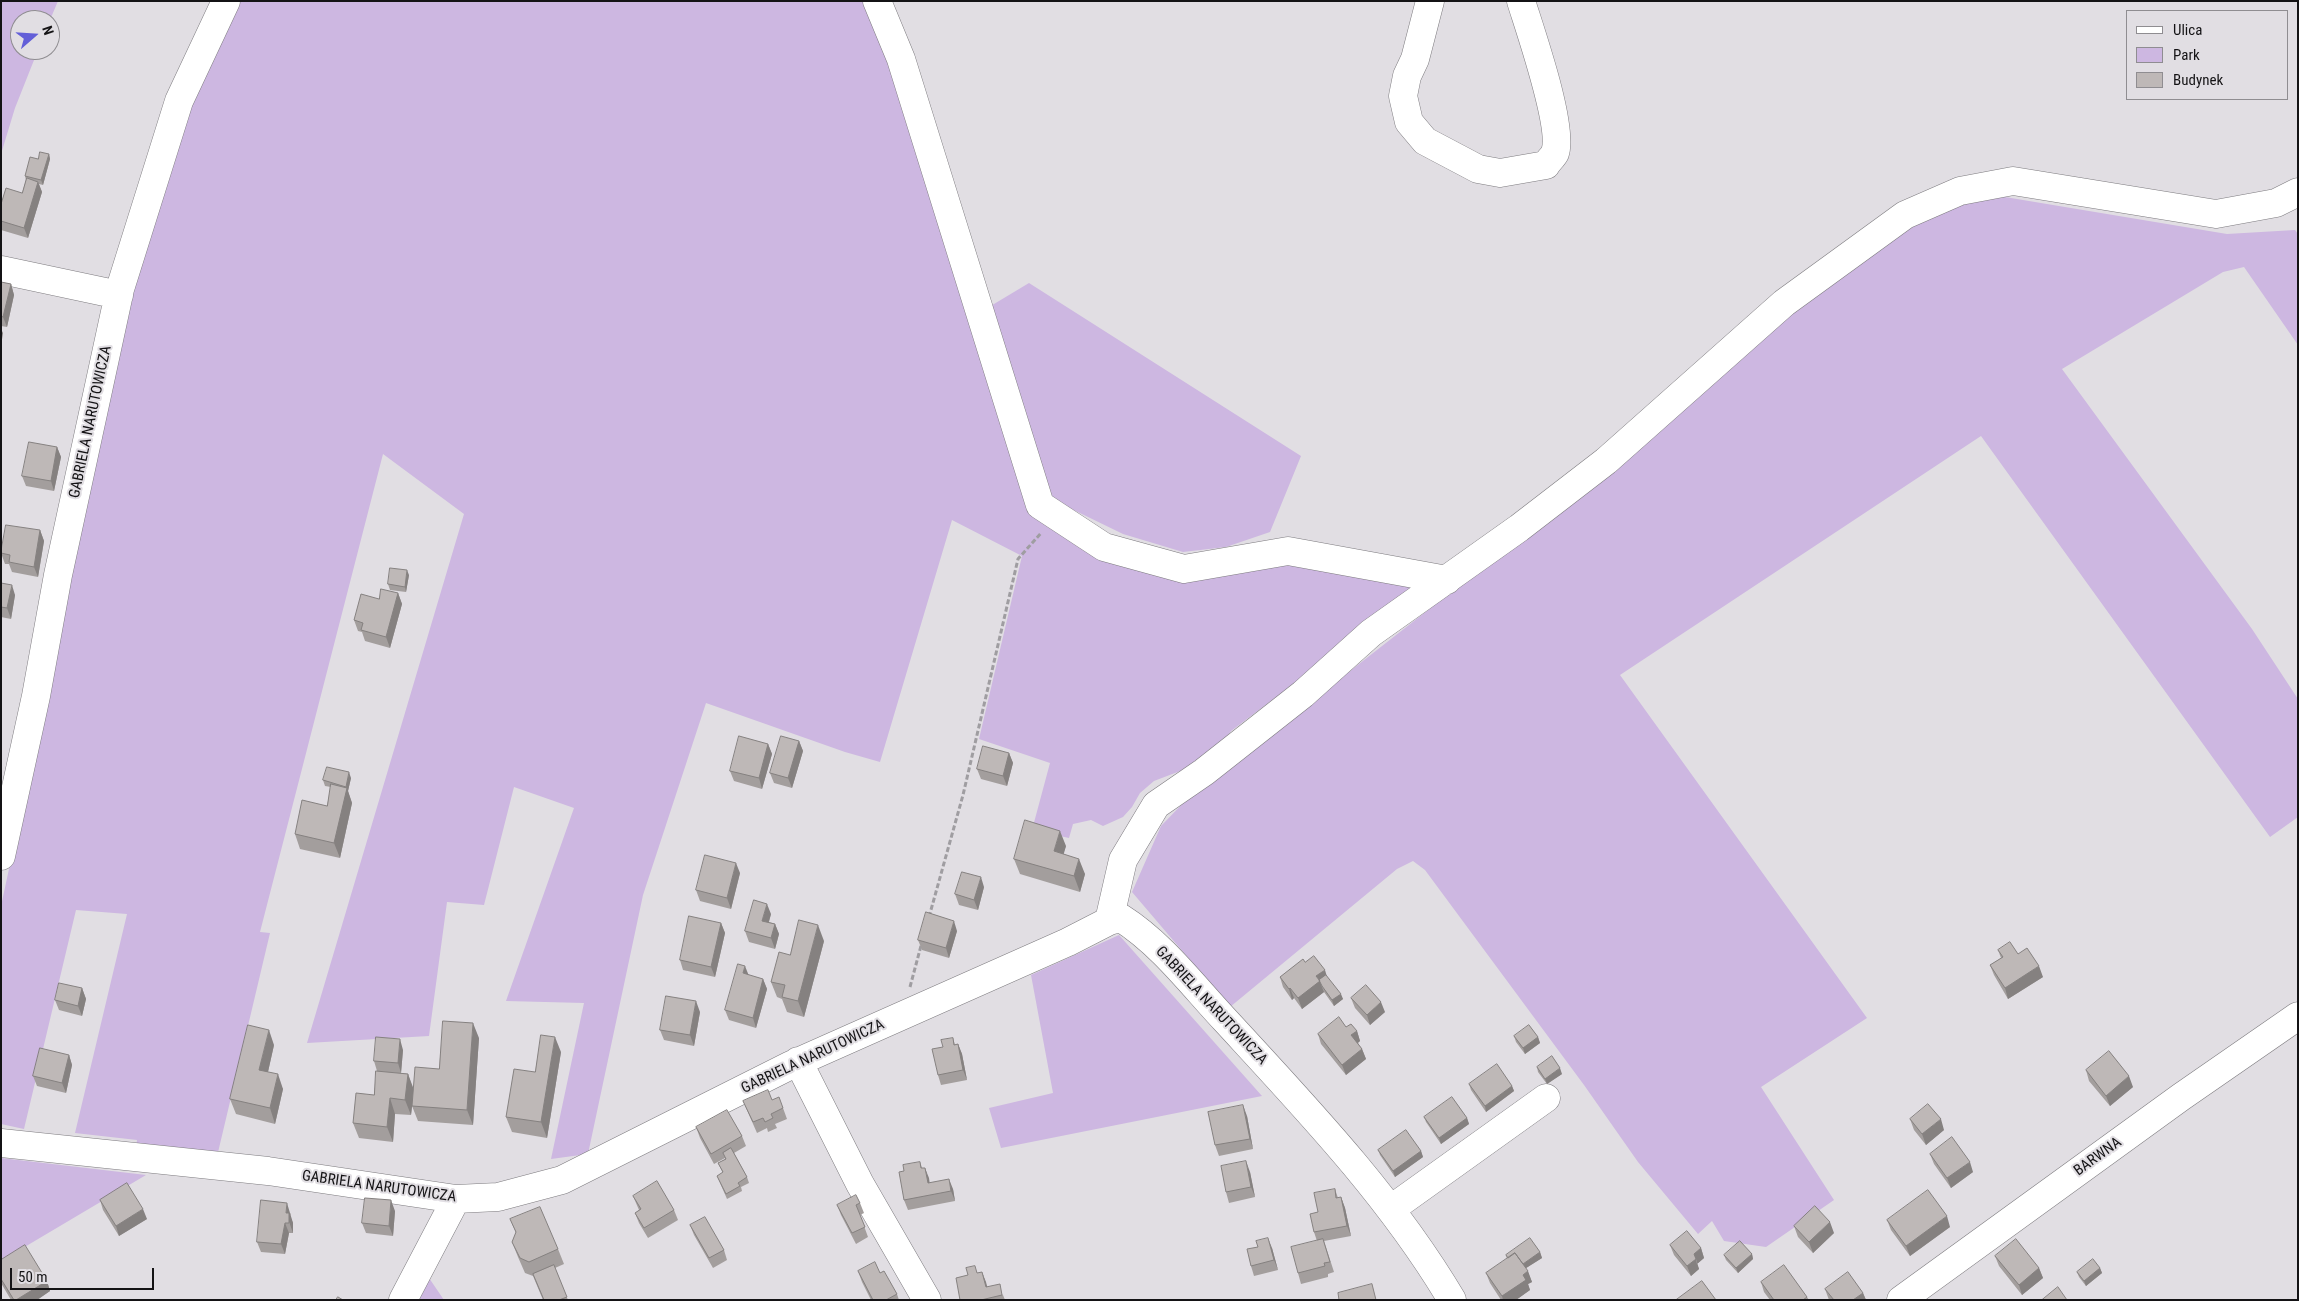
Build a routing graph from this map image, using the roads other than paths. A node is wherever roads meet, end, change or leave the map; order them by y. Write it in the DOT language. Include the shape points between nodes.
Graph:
graph roads {
  1 [pos="226,1"];
  2 [pos="878,1"];
  3 [pos="1430,1"];
  4 [pos="1521,1"];
  5 [pos="2298,192"];
  6 [pos="1,270"];
  7 [pos="119,296"];
  8 [pos="1446,580"];
  9 [pos="1,856"];
  10 [pos="1109,921"];
  11 [pos="2298,1016"];
  12 [pos="798,1062"];
  13 [pos="1546,1098"];
  14 [pos="1,1143"];
  15 [pos="456,1199"];
  16 [pos="1392,1209"];
  17 [pos="403,1300"];
  18 [pos="927,1300"];
  19 [pos="1452,1300"];
  20 [pos="1901,1300"];
  1 -- 7 [label="street, GABRIELA NARUTOWICZA" via="179,101"];
  2 -- 8 [label="street" via="901,59 1040,505 1104,547 1184,569 1288,552"];
  3 -- 4 [label="street" via="1403,96 1410,122 1424,141 1478,169 1500,173 1546,165 1555,152 1556,128 1548,90"];
  5 -- 8 [label="street" via="2276,203 2216,214 2013,181 1960,191 1905,215 1784,303 1606,461"];
  6 -- 7 [label="street"];
  7 -- 9 [label="street, GABRIELA NARUTOWICZA"];
  8 -- 10 [label="street" via="1371,633 1303,694 1204,772 1156,805 1123,860"];
  10 -- 12 [label="street, GABRIELA NARUTOWICZA"];
  10 -- 16 [label="street, GABRIELA NARUTOWICZA" via="1121,918 1138,929 1164,955 1308,1110"];
  11 -- 20 [label="street, BARWNA"];
  12 -- 15 [label="street, GABRIELA NARUTOWICZA" via="562,1180 498,1197"];
  12 -- 18 [label="street" via="860,1184"];
  13 -- 16 [label="street"];
  14 -- 15 [label="street, GABRIELA NARUTOWICZA" via="268,1171"];
  15 -- 17 [label="street"];
  16 -- 19 [label="street, GABRIELA NARUTOWICZA"];
}
